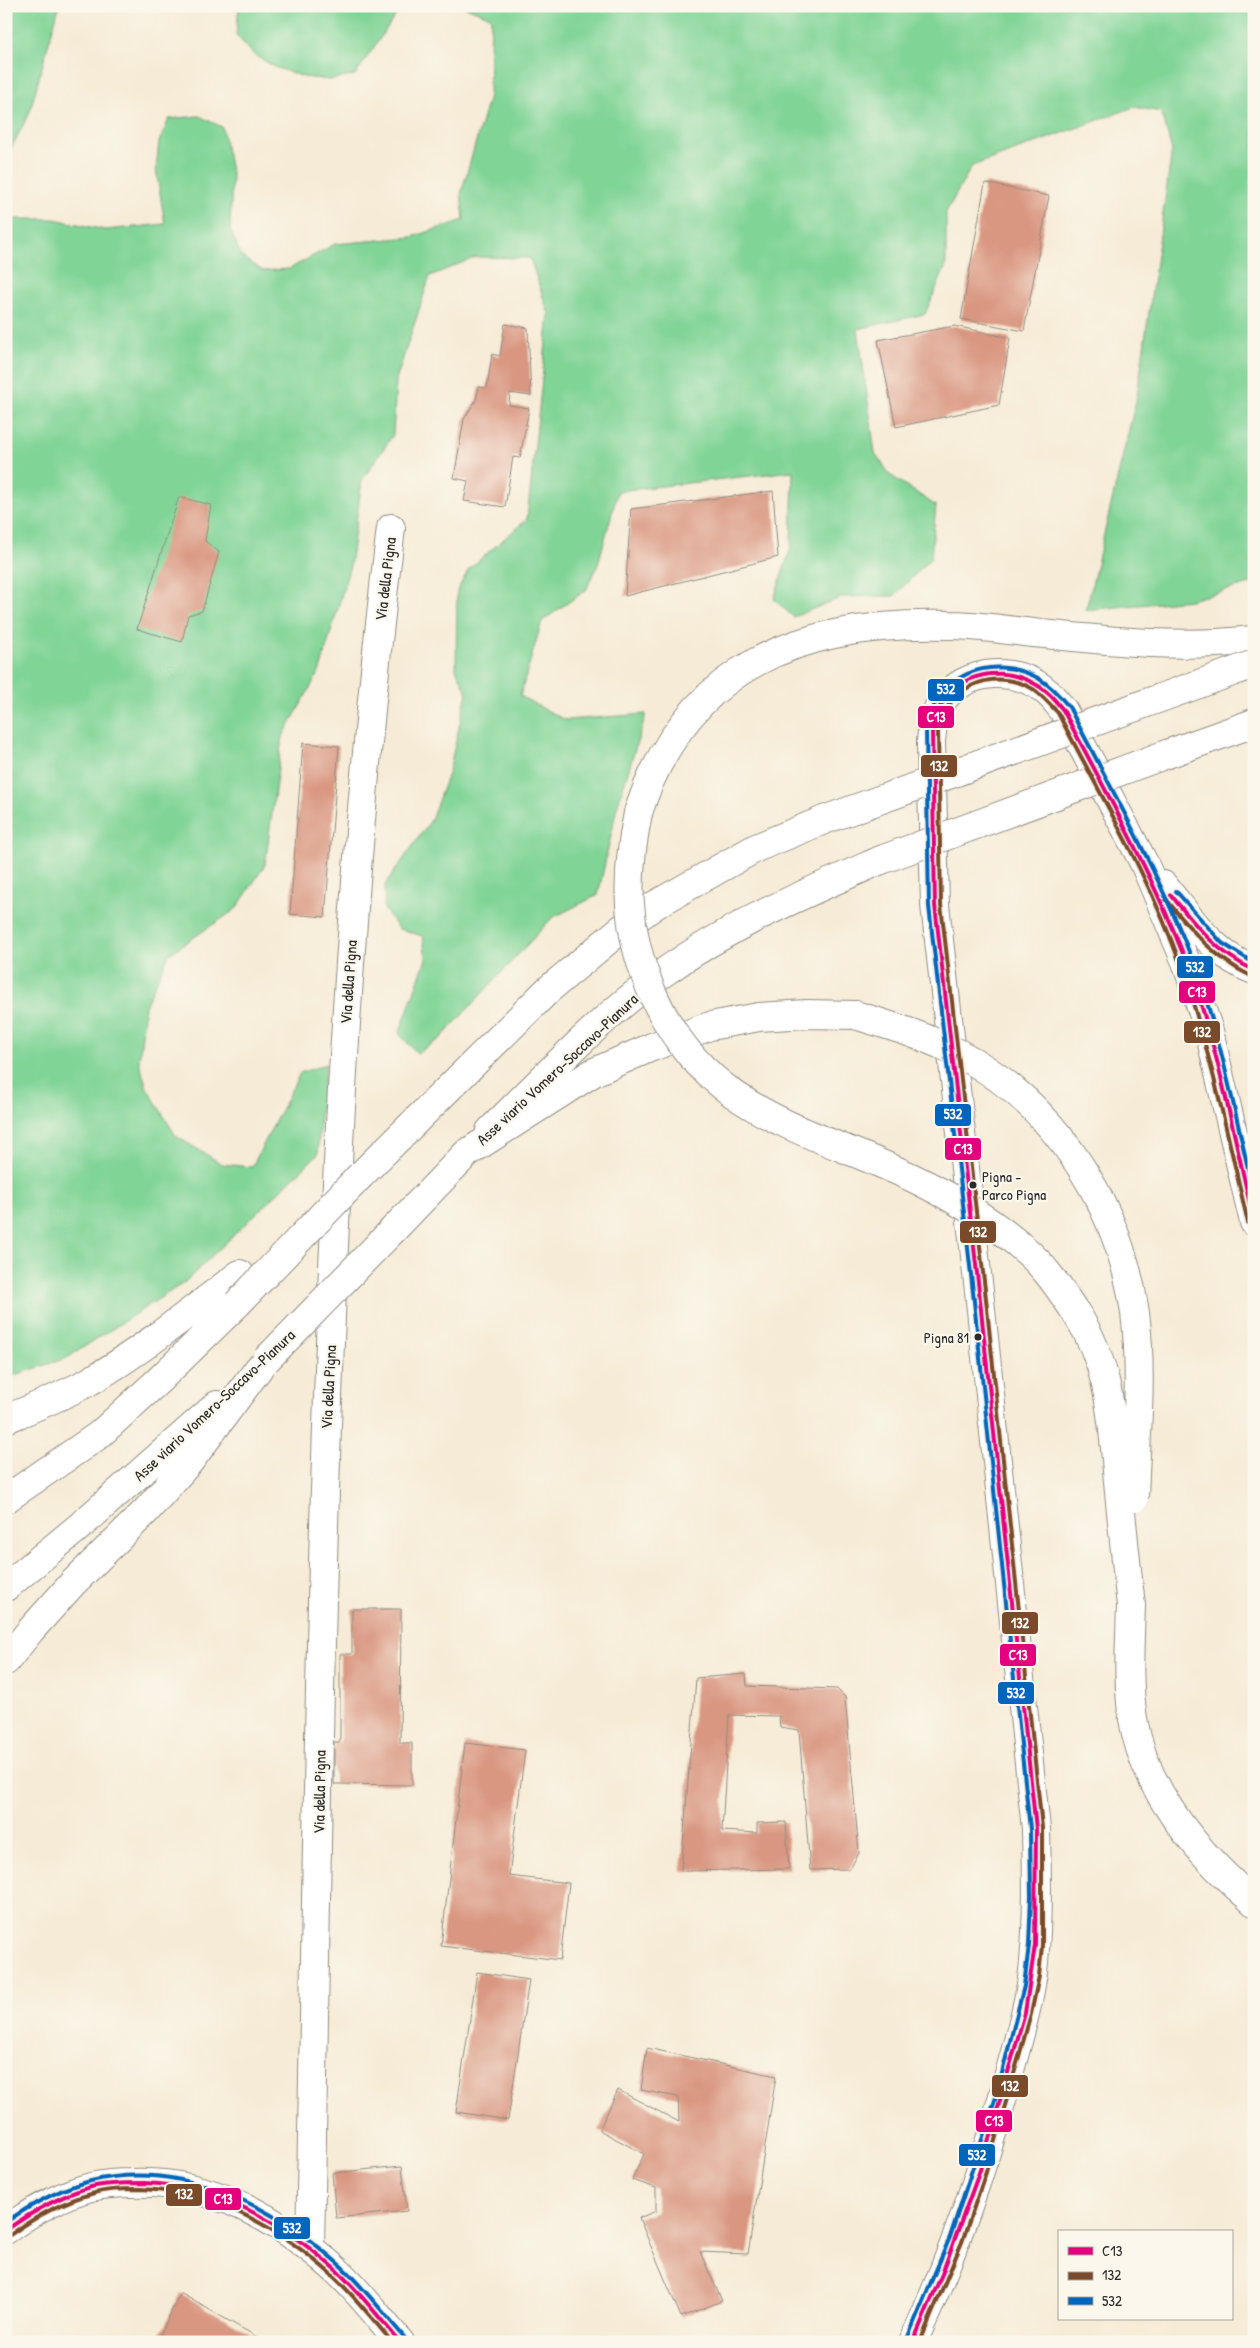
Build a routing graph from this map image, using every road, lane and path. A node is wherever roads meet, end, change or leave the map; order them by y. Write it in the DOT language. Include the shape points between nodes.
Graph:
graph roads {
  1 [pos="391,528"];
  2 [pos="1254,640"];
  3 [pos="1254,664"];
  4 [pos="1254,722"];
  5 [pos="1144,863"];
  6 [pos="1254,970"];
  7 [pos="467,1153"];
  8 [pos="361,1176"];
  9 [pos="1254,1222"];
  10 [pos="262,1364"];
  11 [pos="6,1419"];
  12 [pos="6,1499"];
  13 [pos="6,1587"];
  14 [pos="1131,1605"];
  15 [pos="6,1662"];
  16 [pos="1254,1902"];
  17 [pos="6,2230"];
  18 [pos="310,2248"];
  19 [pos="400,2342"];
  20 [pos="912,2342"];
  1 -- 18 [label="main road, Via della Pigna" via="374,668 346,1006 327,1398"];
  2 -- 14 [label="main road, bridge" via="1134,643 951,625 908,625 829,633 794,644 732,676 702,701 664,753 648,782 638,813 628,878 635,946 658,1006 689,1054 714,1080 743,1101 804,1134 914,1179 994,1225 1026,1250 1078,1316 1098,1356 1110,1393"];
  3 -- 8 [label="main road, bridge" via="824,820 756,848 654,905 548,990"];
  4 -- 7 [label="main road, Asse viario Vomero-Soccavo-Pianura, bridge" via="881,860 742,924 664,972 585,1038"];
  5 -- 6 [label="main road" via="1206,937 1223,952"];
  5 -- 9 [label="main road" via="1186,962 1208,1031"];
  5 -- 20 [label="main road" via="1063,710 1047,692 1023,678 995,673 974,677 955,687 941,702 933,723 931,742 935,904 1036,1829 1037,1906 1034,1964 1003,2098 970,2199"];
  7 -- 10 [label="main road, Asse viario Vomero-Soccavo-Pianura, bridge"];
  7 -- 14 [label="main road, bridge" via="594,1072 710,1026 759,1017 855,1015 911,1032 994,1074 1025,1099 1079,1164 1102,1202 1129,1276 1138,1348"];
  8 -- 11 [label="main road, bridge" via="240,1274 134,1353 50,1401"];
  8 -- 12 [label="main road, bridge" via="158,1382 99,1435"];
  10 -- 13 [label="main road, Asse viario Vomero-Soccavo-Pianura" via="88,1520"];
  10 -- 15 [label="main road" via="190,1461 146,1511 74,1582"];
  14 -- 16 [label="main road" via="1129,1668 1133,1719 1143,1754 1161,1796 1188,1837 1226,1879"];
  17 -- 18 [label="main road" via="57,2199 92,2187 161,2182 203,2190 243,2206"];
  18 -- 19 [label="main road" via="339,2273"];
}
